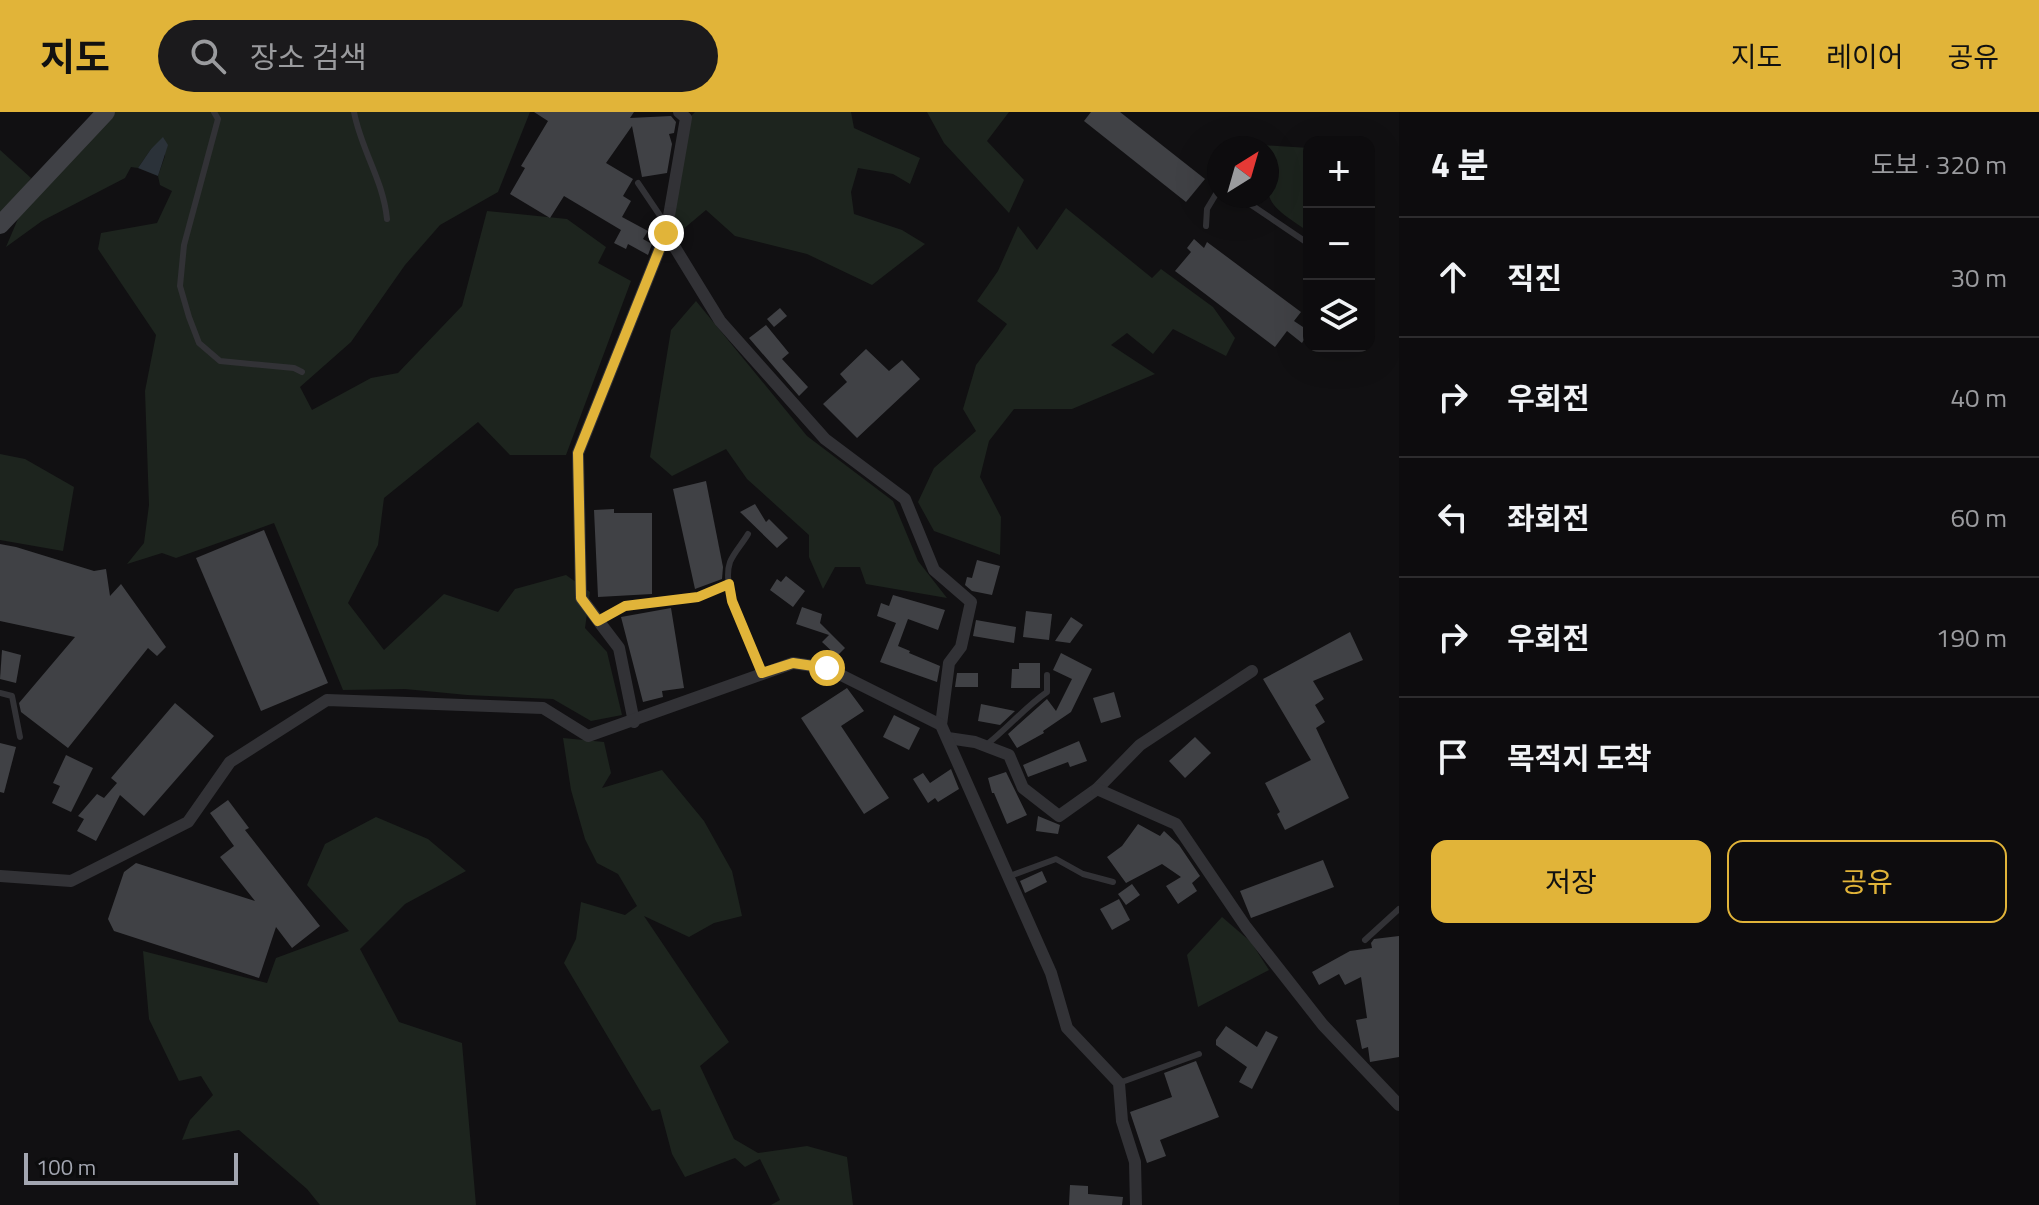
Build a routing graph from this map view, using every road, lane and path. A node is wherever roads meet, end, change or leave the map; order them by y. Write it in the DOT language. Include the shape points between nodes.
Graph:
graph roads {
  1 [pos="106,112"];
  2 [pos="214,112"];
  3 [pos="354,112"];
  4 [pos="685,114"];
  5 [pos="638,183"];
  6 [pos="1208,208"];
  7 [pos="1256,208"];
  8 [pos="387,219"];
  9 [pos="0,225"];
  10 [pos="1206,226"];
  11 [pos="666,230"];
  12 [pos="1303,240"];
  13 [pos="302,372"];
  14 [pos="748,534"];
  15 [pos="729,584"];
  16 [pos="598,621"];
  17 [pos="1252,671"];
  18 [pos="762,673"];
  19 [pos="1047,675"];
  20 [pos="0,693"];
  21 [pos="634,722"];
  22 [pos="941,725"];
  23 [pos="20,737"];
  24 [pos="948,738"];
  25 [pos="985,746"];
  26 [pos="1097,789"];
  27 [pos="0,876"];
  28 [pos="1007,877"];
  29 [pos="1113,882"];
  30 [pos="1399,909"];
  31 [pos="1365,940"];
  32 [pos="1199,1054"];
  33 [pos="1119,1083"];
  34 [pos="1399,1105"];
  35 [pos="1136,1205"];
  1 -- 9 [label="street"];
  2 -- 13 [label="lane" via="218,119 184,245 180,286 189,317 199,343 220,361"];
  3 -- 8 [label="lane" via="385,196"];
  4 -- 11 [label="street"];
  5 -- 11 [label="lane"];
  6 -- 10 [label="lane"];
  7 -- 12 [label="lane"];
  11 -- 16 [label="street" via="578,453 581,598"];
  11 -- 22 [label="street" via="720,321 825,439 905,499 934,570 971,602 961,647 949,663"];
  14 -- 15 [label="lane" via="730,562"];
  15 -- 16 [label="lane" via="698,597 625,606"];
  15 -- 18 [label="lane"];
  16 -- 21 [label="street" via="619,648"];
  17 -- 26 [label="street" via="1140,745"];
  18 -- 21 [label="street"];
  18 -- 22 [label="street" via="793,663 827,668"];
  19 -- 25 [label="lane" via="1047,692"];
  20 -- 23 [label="lane" via="12,696"];
  21 -- 27 [label="street" via="588,736 543,708 327,700 230,762 188,822 71,881"];
  22 -- 24 [label="street"];
  24 -- 25 [label="street"];
  24 -- 28 [label="street"];
  25 -- 26 [label="street" via="1009,755 1023,788 1059,816"];
  26 -- 34 [label="street" via="1176,824 1246,927 1323,1025"];
  28 -- 29 [label="lane" via="1056,859"];
  28 -- 33 [label="street" via="1051,973 1067,1028"];
  30 -- 31 [label="lane"];
  32 -- 33 [label="lane"];
  33 -- 35 [label="street" via="1122,1121 1135,1162"];
}
